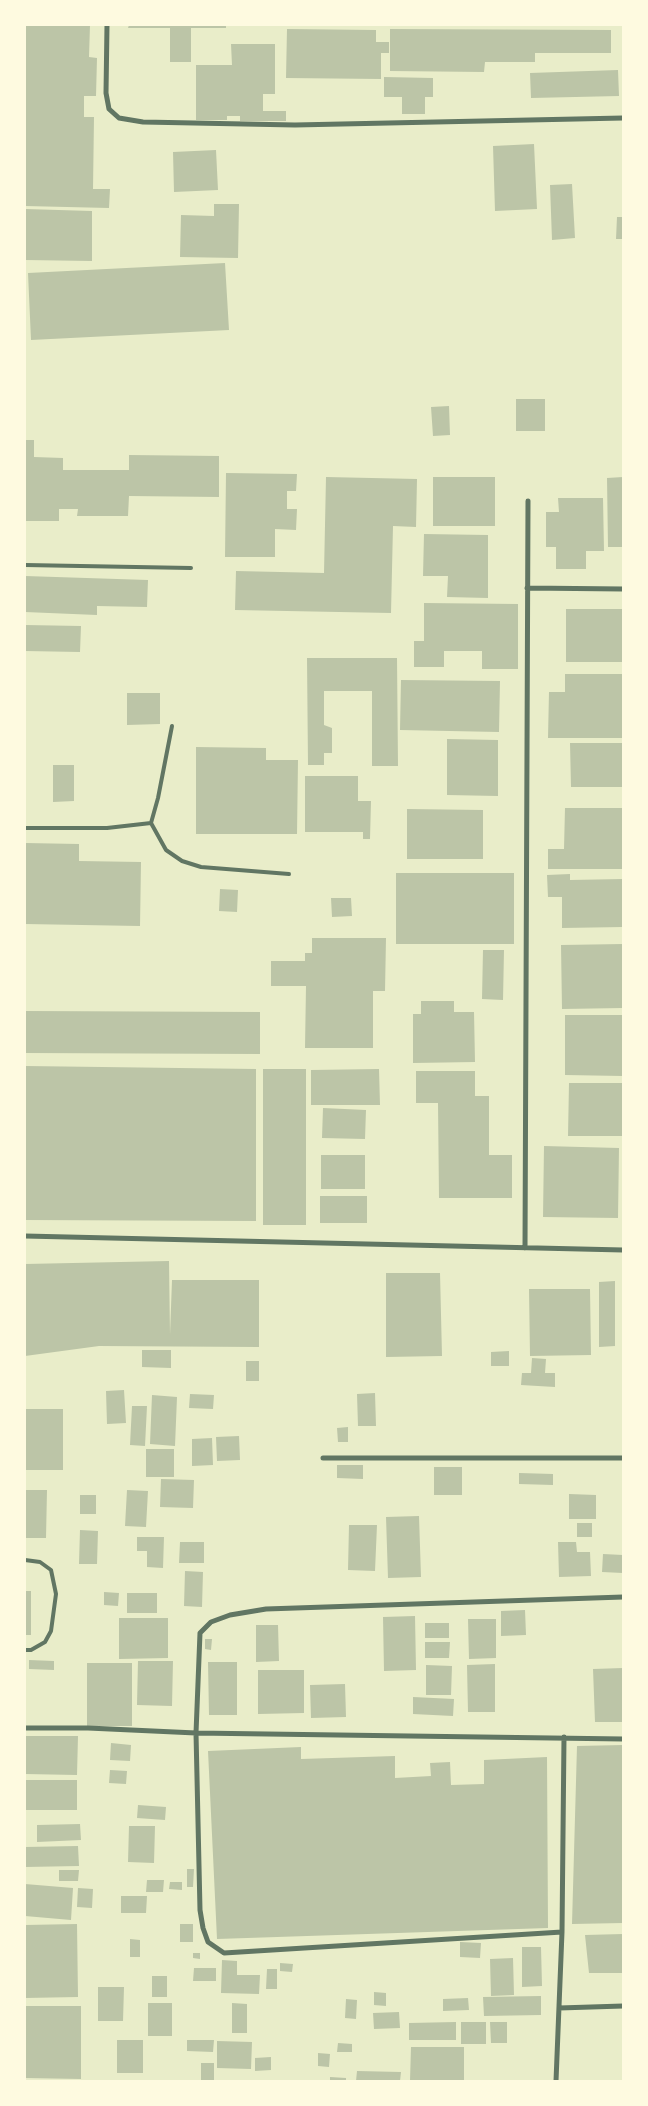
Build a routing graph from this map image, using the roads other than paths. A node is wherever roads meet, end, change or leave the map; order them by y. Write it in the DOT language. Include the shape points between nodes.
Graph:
graph roads {
  1 [pos="107,25"];
  2 [pos="623,118"];
  3 [pos="528,501"];
  4 [pos="25,565"];
  5 [pos="191,568"];
  6 [pos="527,588"];
  7 [pos="623,588"];
  8 [pos="172,726"];
  9 [pos="151,823"];
  10 [pos="25,828"];
  11 [pos="289,874"];
  12 [pos="25,1236"];
  13 [pos="525,1248"];
  14 [pos="623,1250"];
  15 [pos="323,1458"];
  16 [pos="623,1458"];
  17 [pos="25,1560"];
  18 [pos="623,1597"];
  19 [pos="25,1650"];
  20 [pos="25,1728"];
  21 [pos="196,1734"];
  22 [pos="564,1738"];
  23 [pos="623,1739"];
  24 [pos="562,1932"];
  25 [pos="623,2006"];
  26 [pos="559,2008"];
  27 [pos="556,2081"];
  1 -- 2 [label="street" via="106,93 109,109 119,118 143,122 295,125"];
  3 -- 6 [label="street"];
  4 -- 5 [label="lane"];
  6 -- 7 [label="street"];
  6 -- 13 [label="street"];
  8 -- 9 [label="lane"];
  9 -- 10 [label="lane" via="107,828"];
  9 -- 11 [label="lane" via="166,850 182,861 201,867"];
  12 -- 13 [label="street"];
  13 -- 14 [label="street"];
  15 -- 16 [label="street"];
  17 -- 19 [label="lane" via="40,1562 51,1570 56,1594 51,1631 45,1642"];
  18 -- 21 [label="street" via="266,1610 230,1615 211,1622 200,1633"];
  20 -- 21 [label="street"];
  21 -- 22 [label="street"];
  21 -- 24 [label="street" via="200,1910 208,1942 224,1953"];
  22 -- 23 [label="street"];
  22 -- 24 [label="street"];
  24 -- 26 [label="street"];
  25 -- 26 [label="street"];
  26 -- 27 [label="street"];
}
